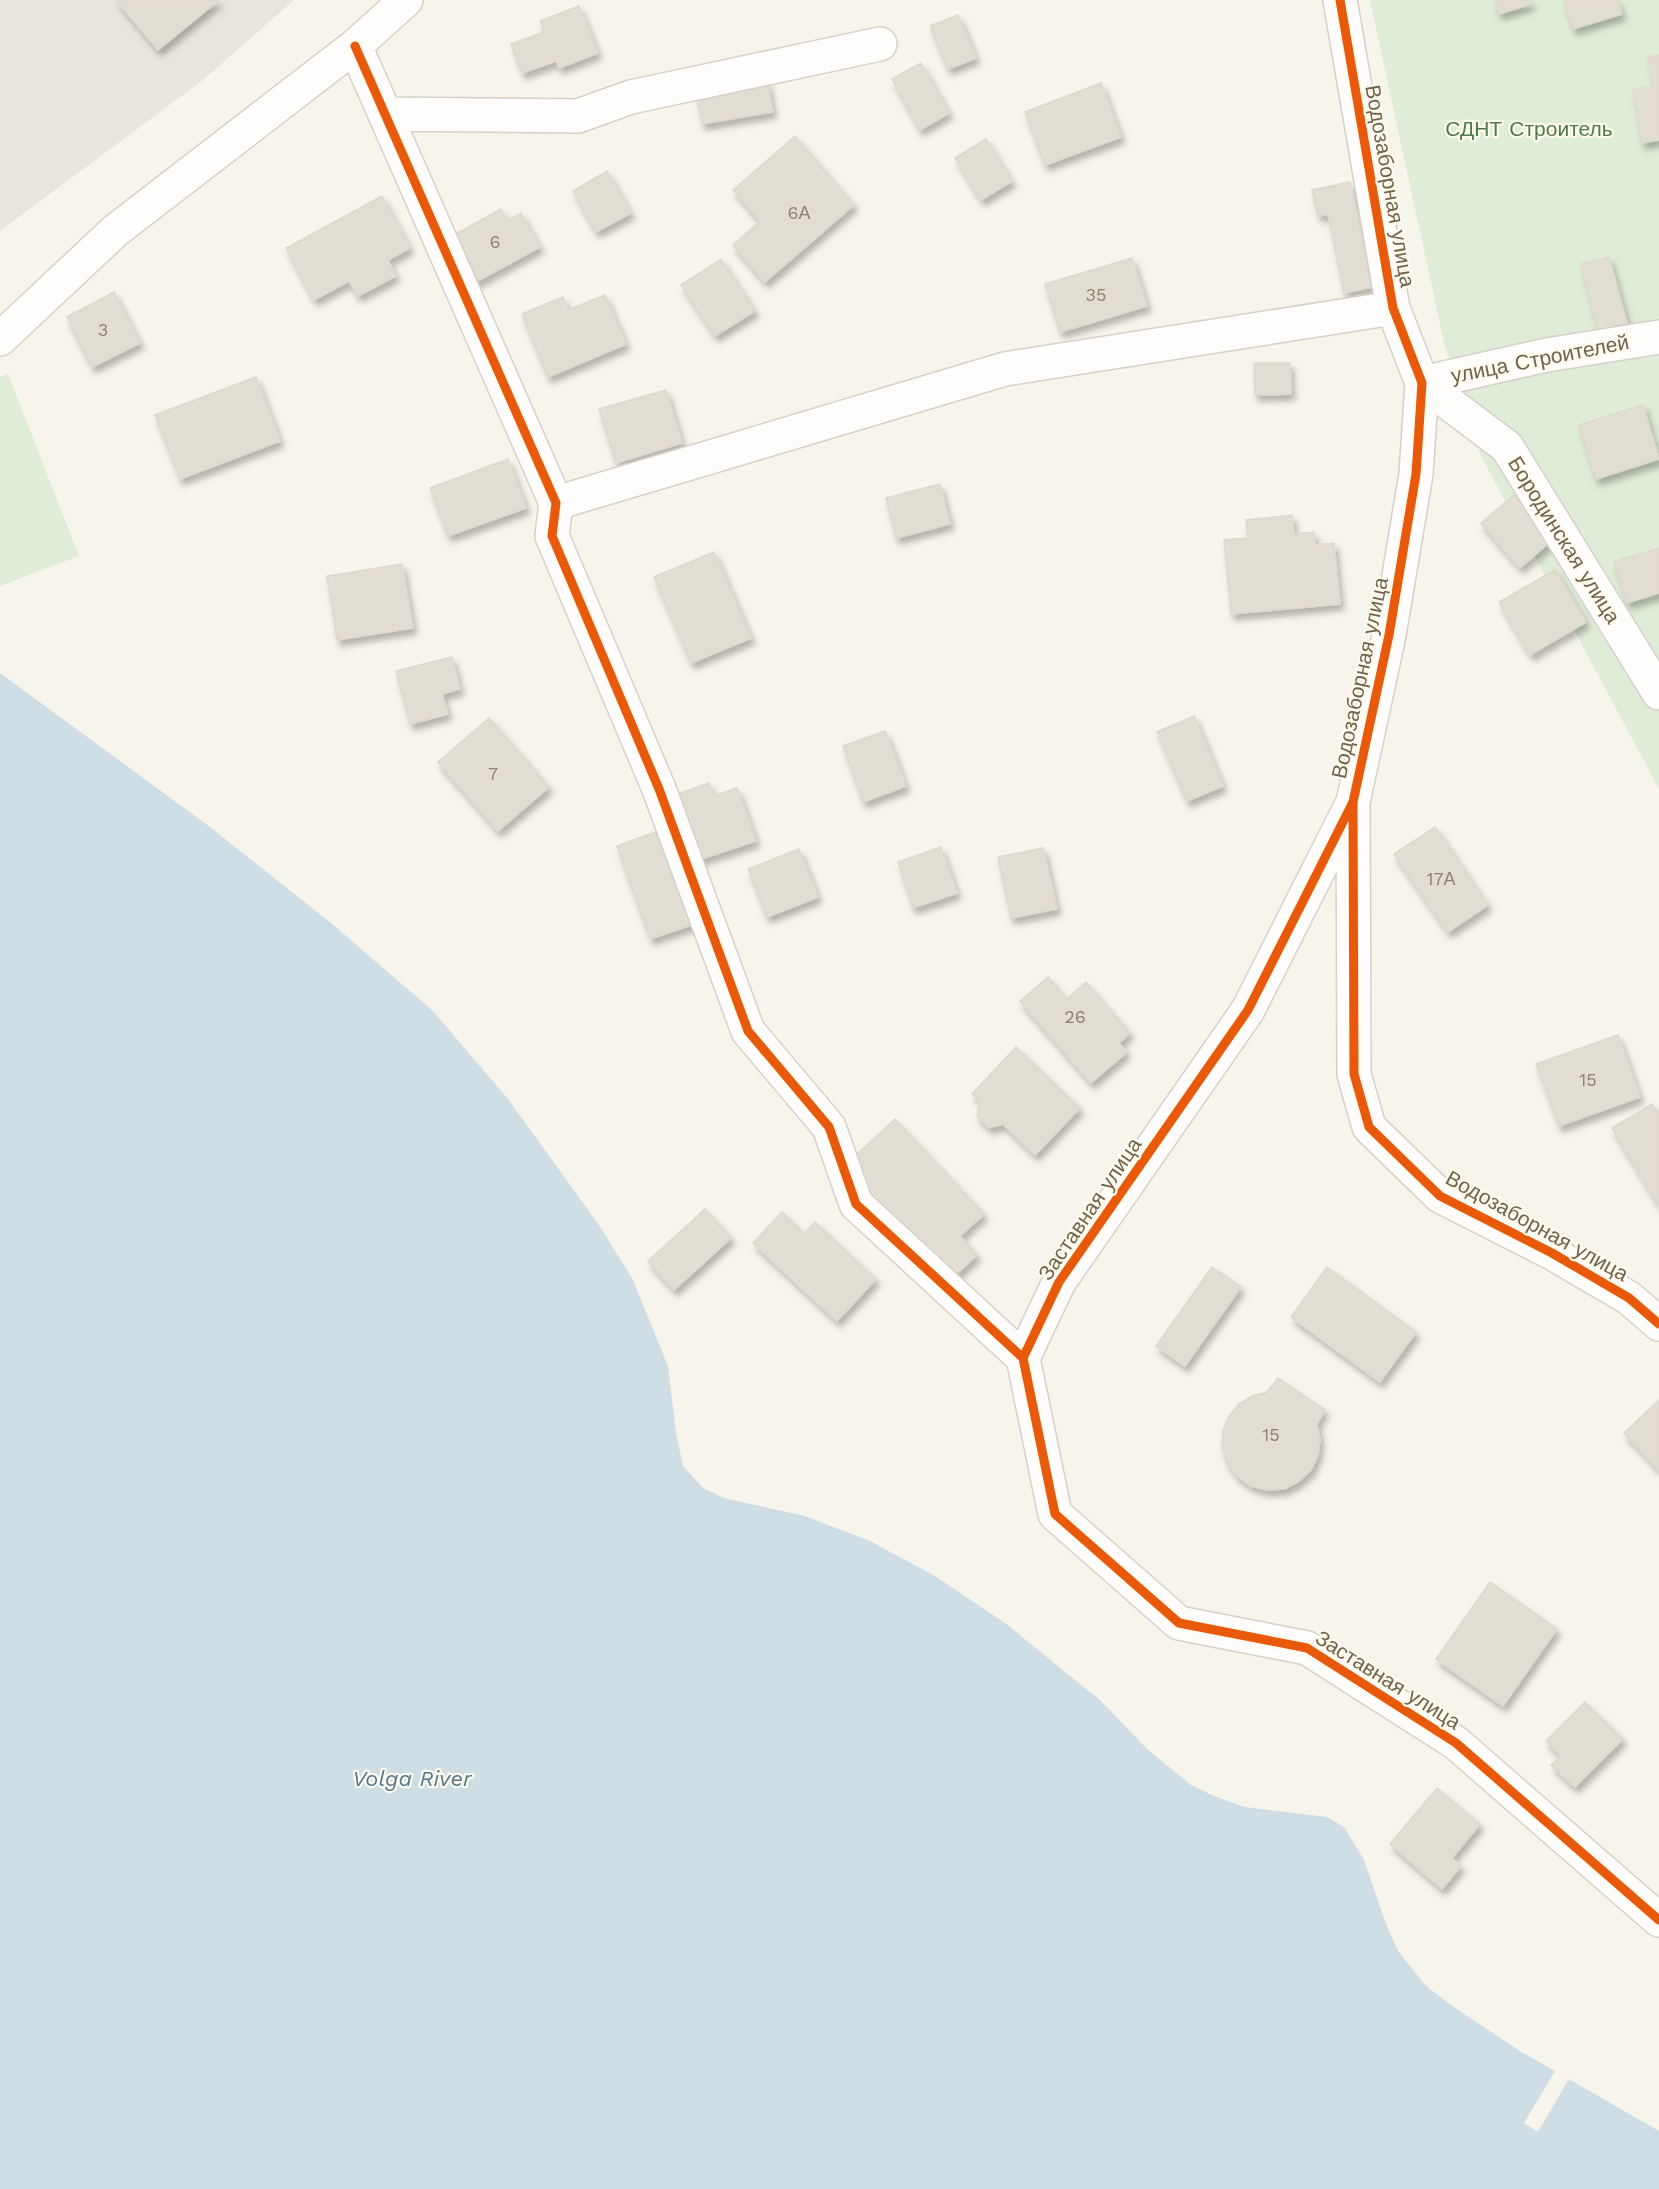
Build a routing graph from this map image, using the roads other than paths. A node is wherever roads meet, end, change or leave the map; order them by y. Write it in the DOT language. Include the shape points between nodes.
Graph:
graph roads {
  1 [pos="405,0"];
  2 [pos="1340,0"];
  3 [pos="880,44"];
  4 [pos="355,46"];
  5 [pos="385,114"];
  6 [pos="1393,308"];
  7 [pos="1659,338"];
  8 [pos="0,339"];
  9 [pos="1422,383"];
  10 [pos="556,504"];
  11 [pos="1659,693"];
  12 [pos="1353,802"];
  13 [pos="1659,1324"];
  14 [pos="1023,1358"];
  15 [pos="1659,1920"];
  1 -- 4 [label="street"];
  2 -- 6 [label="street, Водозаборная улица"];
  3 -- 5 [label="street" via="631,96 578,116"];
  4 -- 5 [label="street"];
  4 -- 8 [label="street" via="115,231"];
  5 -- 10 [label="street"];
  6 -- 9 [label="street, Водозаборная улица"];
  6 -- 10 [label="street" via="1005,369"];
  7 -- 9 [label="street, улица Строителей" via="1547,355"];
  9 -- 11 [label="street, Бородинская улица" via="1507,447"];
  9 -- 12 [label="street, Водозаборная улица" via="1414,485 1389,635"];
  10 -- 14 [label="street" via="552,536 659,789 748,1031 829,1127 856,1204"];
  12 -- 13 [label="street, Водозаборная улица" via="1354,1074 1369,1127 1440,1196 1552,1252 1629,1298"];
  12 -- 14 [label="street, Заставная улица" via="1248,1010 1059,1282"];
  14 -- 15 [label="street, Заставная улица" via="1055,1514 1152,1600 1179,1623 1307,1648 1456,1743"];
}
